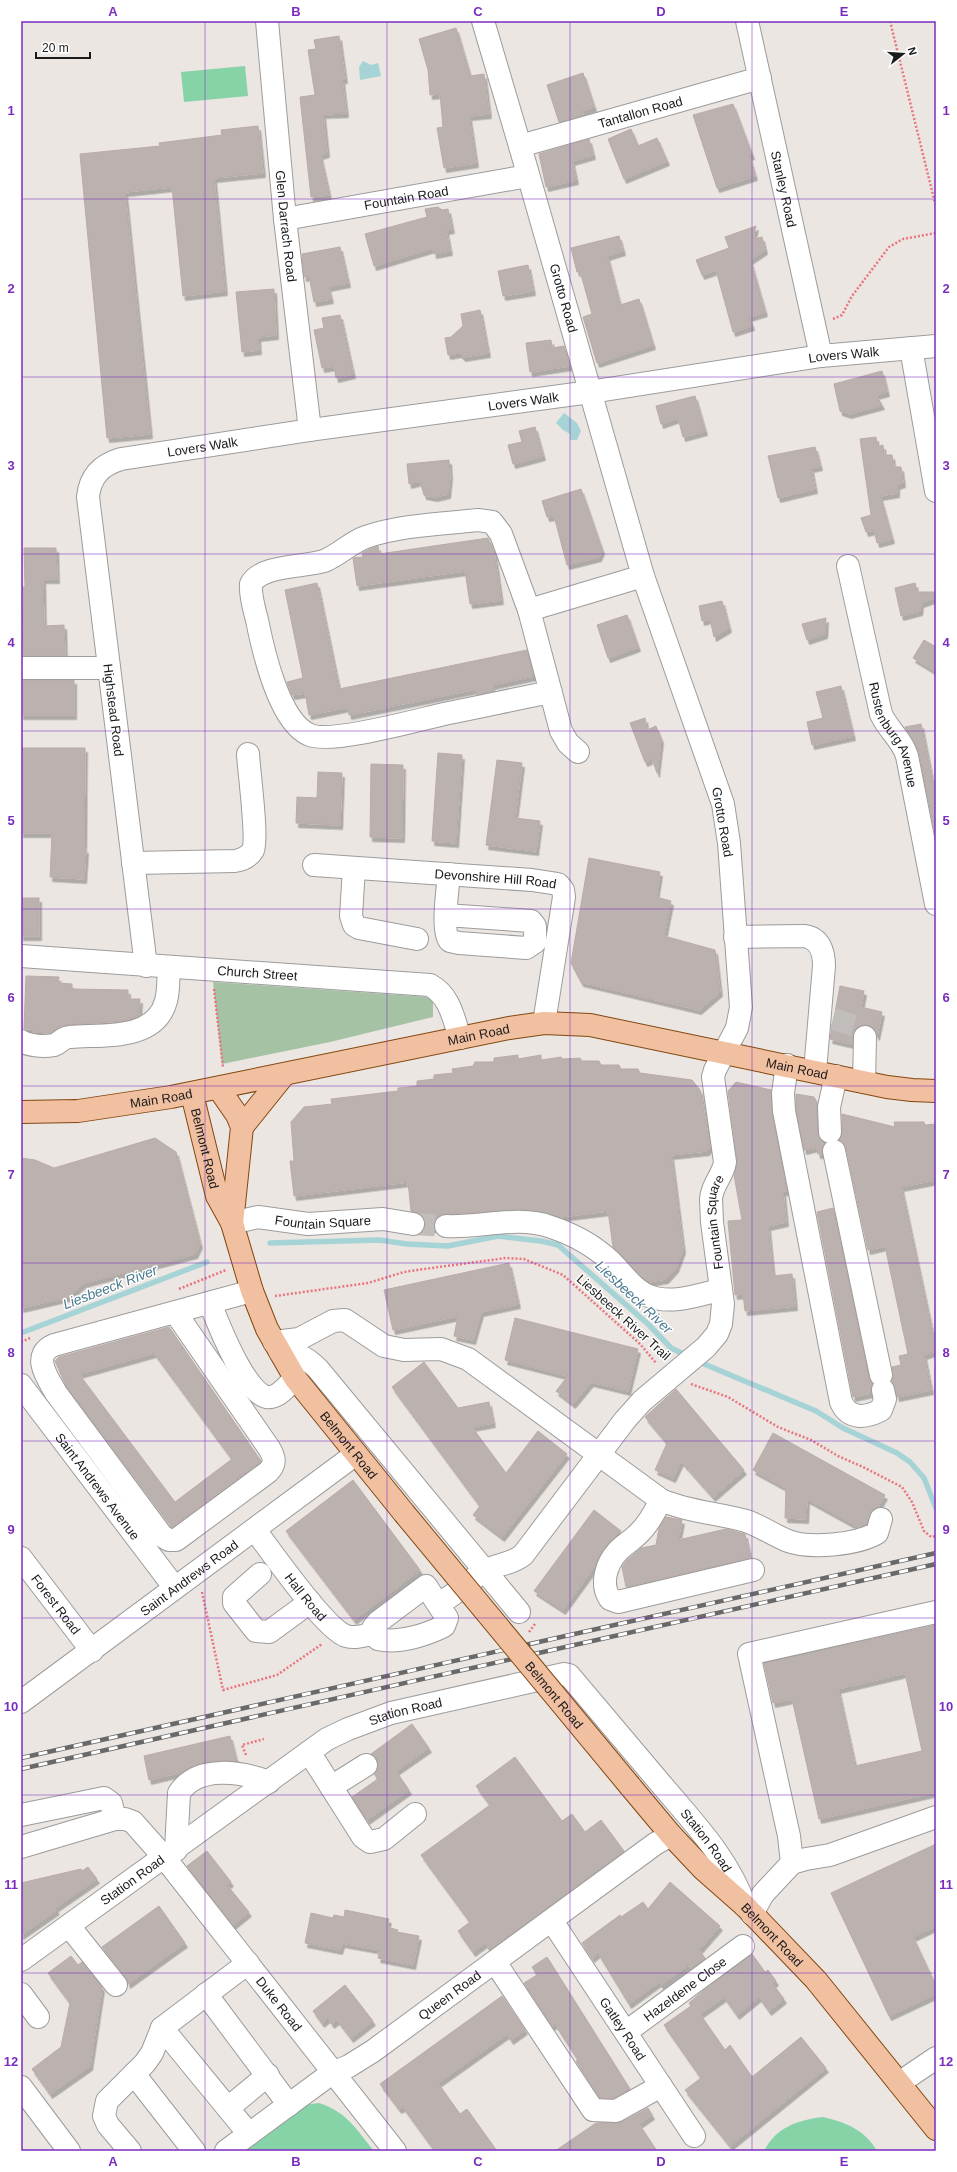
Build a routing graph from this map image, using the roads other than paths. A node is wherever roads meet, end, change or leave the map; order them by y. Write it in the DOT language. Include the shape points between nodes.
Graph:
graph roads {
  1 [pos="267,21"];
  2 [pos="483,21"];
  3 [pos="747,21"];
  4 [pos="760,78"];
  5 [pos="520,146"];
  6 [pos="528,176"];
  7 [pos="285,220"];
  8 [pos="936,346"];
  9 [pos="911,348"];
  10 [pos="821,356"];
  11 [pos="590,392"];
  12 [pos="310,430"];
  13 [pos="110,462"];
  14 [pos="936,491"];
  15 [pos="848,566"];
  16 [pos="643,576"];
  17 [pos="530,610"];
  18 [pos="21,668"];
  19 [pos="109,668"];
  20 [pos="551,692"];
  21 [pos="578,752"];
  22 [pos="248,754"];
  23 [pos="133,863"];
  24 [pos="314,865"];
  25 [pos="354,868"];
  26 [pos="449,874"];
  27 [pos="936,904"];
  28 [pos="446,915"];
  29 [pos="734,937"];
  30 [pos="417,939"];
  31 [pos="21,956"];
  32 [pos="146,966"];
  33 [pos="169,967"];
  34 [pos="544,1024"];
  35 [pos="865,1037"];
  36 [pos="460,1038"];
  37 [pos="21,1041"];
  38 [pos="724,1053"];
  39 [pos="788,1065"];
  40 [pos="815,1071"];
  41 [pos="283,1076"];
  42 [pos="836,1076"];
  43 [pos="864,1082"];
  44 [pos="218,1089"];
  45 [pos="936,1091"];
  46 [pos="192,1094"];
  47 [pos="21,1112"];
  48 [pos="242,1127"];
  49 [pos="232,1222"];
  50 [pos="413,1224"];
  51 [pos="446,1226"];
  52 [pos="720,1290"];
  53 [pos="262,1294"];
  54 [pos="210,1303"];
  55 [pos="175,1312"];
  56 [pos="277,1347"];
  57 [pos="295,1378"];
  58 [pos="21,1385"];
  59 [pos="356,1454"];
  60 [pos="599,1455"];
  61 [pos="661,1500"];
  62 [pos="881,1519"];
  63 [pos="255,1530"];
  64 [pos="21,1558"];
  65 [pos="753,1570"];
  66 [pos="484,1571"];
  67 [pos="260,1574"];
  68 [pos="175,1588"];
  69 [pos="310,1602"];
  70 [pos="439,1603"];
  71 [pos="518,1612"];
  72 [pos="936,1612"];
  73 [pos="373,1634"];
  74 [pos="92,1651"];
  75 [pos="21,1702"];
  76 [pos="306,1754"];
  77 [pos="366,1765"];
  78 [pos="261,1779"];
  79 [pos="331,1787"];
  80 [pos="415,1814"];
  81 [pos="21,1815"];
  82 [pos="936,1817"];
  83 [pos="115,1819"];
  84 [pos="671,1836"];
  85 [pos="21,1847"];
  86 [pos="170,1853"];
  87 [pos="792,1863"];
  88 [pos="748,1910"];
  89 [pos="552,1921"];
  90 [pos="69,1926"];
  91 [pos="742,1946"];
  92 [pos="21,1960"];
  93 [pos="495,1962"];
  94 [pos="248,1963"];
  95 [pos="116,1985"];
  96 [pos="21,1994"];
  97 [pos="206,1994"];
  98 [pos="38,2017"];
  99 [pos="162,2028"];
  100 [pos="626,2032"];
  101 [pos="936,2058"];
  102 [pos="332,2073"];
  103 [pos="134,2074"];
  104 [pos="268,2075"];
  105 [pos="899,2083"];
  106 [pos="661,2086"];
  107 [pos="21,2087"];
  108 [pos="289,2105"];
  109 [pos="228,2108"];
  110 [pos="936,2129"];
  111 [pos="249,2134"];
  112 [pos="694,2136"];
  113 [pos="69,2151"];
  114 [pos="130,2151"];
  115 [pos="194,2151"];
  116 [pos="226,2151"];
  117 [pos="396,2151"];
  1 -- 7 [label="street, Glen Darrach Road"];
  2 -- 5 [label="street, Grotto Road"];
  3 -- 4 [label="street, Stanley Road"];
  4 -- 5 [label="street, Tantallon Road"];
  4 -- 10 [label="street, Stanley Road"];
  5 -- 6 [label="street, Grotto Road"];
  6 -- 7 [label="street, Fountain Road"];
  6 -- 11 [label="street, Grotto Road"];
  7 -- 12 [label="street, Glen Darrach Road"];
  8 -- 9 [label="street, Lovers Walk"];
  9 -- 10 [label="street, Lovers Walk"];
  9 -- 14 [label="street"];
  10 -- 11 [label="street, Lovers Walk"];
  11 -- 12 [label="street, Lovers Walk"];
  11 -- 16 [label="street, Grotto Road"];
  12 -- 13 [label="street, Lovers Walk"];
  13 -- 19 [label="street, Highstead Road" via="96,473 88,497"];
  15 -- 27 [label="street, Rustenburg Avenue" via="881,714 907,756"];
  16 -- 17 [label="street"];
  16 -- 29 [label="street, Grotto Road" via="723,804 729,843"];
  17 -- 20 [label="street"];
  17 -- 20 [label="street" via="498,529 486,520 377,534 359,540 324,561 263,573 251,584 265,656 272,678 283,705 293,720 300,730 311,736 355,734"];
  18 -- 19 [label="street"];
  19 -- 23 [label="street, Highstead Road"];
  20 -- 21 [label="street" via="561,731 568,743"];
  22 -- 23 [label="street" via="254,838 252,852 248,856 235,861"];
  23 -- 32 [label="street, Highstead Road"];
  24 -- 25 [label="street, Devonshire Hill Road"];
  25 -- 26 [label="street, Devonshire Hill Road"];
  25 -- 30 [label="street" via="351,916 354,925 358,928"];
  26 -- 28 [label="street"];
  26 -- 34 [label="street, Devonshire Hill Road" via="549,881 561,886 564,897"];
  29 -- 38 [label="street, Grotto Road" via="740,1018"];
  29 -- 40 [label="street" via="804,936 818,943 824,954 826,1020"];
  31 -- 32 [label="street, Church Street"];
  32 -- 33 [label="street, Church Street"];
  33 -- 36 [label="street, Church Street" via="430,985 445,997"];
  33 -- 37 [label="street" via="166,1002 157,1017 146,1026 111,1036 66,1038 54,1045 28,1044"];
  34 -- 36 [label="main road, Main Road"];
  34 -- 38 [label="main road, Main Road" via="590,1025"];
  35 -- 43 [label="street"];
  36 -- 41 [label="main road, Main Road"];
  38 -- 39 [label="main road, Main Road"];
  38 -- 52 [label="street, Fountain Square" via="715,1070 713,1084 725,1162 723,1172 711,1191"];
  39 -- 40 [label="main road, Main Road"];
  39 -- 42 [label="street" via="783,1093 784,1111 841,1402 844,1410 851,1415 868,1415 881,1410 885,1399 832,1141 829,1107"];
  40 -- 42 [label="main road, Main Road"];
  41 -- 44 [label="main road, Main Road"];
  41 -- 48 [label="main road"];
  42 -- 43 [label="main road, Main Road"];
  43 -- 45 [label="main road, Main Road"];
  44 -- 46 [label="main road, Main Road"];
  44 -- 48 [label="main road" via="237,1115"];
  46 -- 47 [label="main road, Main Road" via="78,1111"];
  46 -- 49 [label="main road, Belmont Road" via="217,1196"];
  48 -- 49 [label="main road, Belmont Road"];
  49 -- 50 [label="street, Fountain Square" via="258,1217 308,1224 383,1219"];
  49 -- 53 [label="main road, Belmont Road"];
  51 -- 52 [label="street, Fountain Square" via="527,1221 550,1226 593,1246 635,1287 648,1296 678,1299"];
  52 -- 60 [label="street" via="724,1315 717,1334 642,1401"];
  53 -- 54 [label="street"];
  53 -- 56 [label="main road, Belmont Road"];
  54 -- 55 [label="street"];
  54 -- 57 [label="street" via="238,1364 260,1394 266,1398 272,1397"];
  55 -- 55 [label="street" via="54,1345 44,1350 42,1358 44,1370 56,1393 162,1536 169,1540 176,1540 268,1472 274,1459"];
  56 -- 57 [label="main road, Belmont Road"];
  56 -- 60 [label="street" via="333,1321 345,1320 384,1346 393,1349 428,1348 456,1353 468,1359"];
  56 -- 66 [label="street" via="306,1358 318,1369"];
  57 -- 59 [label="main road, Belmont Road"];
  58 -- 68 [label="street, Saint Andrews Avenue"];
  59 -- 63 [label="street, Saint Andrews Road"];
  59 -- 84 [label="main road, Belmont Road, bridge"];
  60 -- 61 [label="street"];
  60 -- 66 [label="street" via="523,1555 512,1562"];
  61 -- 62 [label="street" via="689,1511 747,1522 786,1540 807,1545 845,1543 870,1537 877,1533"];
  61 -- 65 [label="street" via="650,1521 617,1552 604,1575 605,1589 610,1599 618,1602"];
  63 -- 68 [label="street, Saint Andrews Road"];
  63 -- 69 [label="street, Hall Road"];
  64 -- 74 [label="street, Forest Road"];
  66 -- 70 [label="street" via="453,1596"];
  66 -- 71 [label="street"];
  67 -- 69 [label="street" via="234,1597 234,1603 256,1631 269,1632"];
  68 -- 74 [label="street, Saint Andrews Road"];
  69 -- 73 [label="street, Hall Road" via="339,1632 347,1636"];
  70 -- 73 [label="street" via="426,1586 383,1617 373,1628"];
  70 -- 73 [label="street" via="448,1618 447,1622 435,1631 396,1641 378,1639"];
  72 -- 87 [label="street" via="748,1654 790,1836"];
  74 -- 75 [label="street, Saint Andrews Road"];
  76 -- 78 [label="street, Station Road"];
  76 -- 79 [label="street"];
  76 -- 88 [label="street, Station Road" via="348,1729 392,1713 568,1674 723,1860"];
  77 -- 79 [label="street"];
  78 -- 86 [label="street, Station Road"];
  78 -- 86 [label="street" via="227,1772 193,1780 184,1786 179,1793"];
  79 -- 80 [label="street" via="363,1838 370,1842 384,1839"];
  81 -- 83 [label="street" via="104,1798 111,1803"];
  82 -- 87 [label="street" via="830,1855 806,1858"];
  83 -- 85 [label="street"];
  83 -- 86 [label="street, Duke Road" via="133,1822"];
  84 -- 88 [label="main road, Belmont Road"];
  84 -- 89 [label="street, Queen Road" via="655,1844"];
  86 -- 90 [label="street, Station Road"];
  86 -- 94 [label="street, Duke Road"];
  87 -- 88 [label="street"];
  88 -- 105 [label="main road, Belmont Road" via="816,1980"];
  89 -- 93 [label="street, Queen Road"];
  89 -- 100 [label="street, Gatley Road"];
  90 -- 92 [label="street, Station Road"];
  90 -- 95 [label="street"];
  91 -- 100 [label="street, Hazeldene Close"];
  93 -- 102 [label="street, Queen Road" via="373,2051"];
  93 -- 106 [label="street" via="594,2110 616,2112"];
  94 -- 97 [label="street"];
  94 -- 102 [label="street, Duke Road"];
  96 -- 98 [label="street"];
  97 -- 99 [label="street"];
  97 -- 104 [label="street"];
  99 -- 103 [label="street" via="152,2053"];
  99 -- 109 [label="street"];
  100 -- 106 [label="street, Gatley Road"];
  101 -- 105 [label="street"];
  102 -- 108 [label="street, Queen Road"];
  102 -- 117 [label="street, Duke Road"];
  103 -- 114 [label="street" via="111,2096 104,2109 108,2125"];
  103 -- 115 [label="street"];
  104 -- 108 [label="street"];
  104 -- 109 [label="street"];
  105 -- 110 [label="main road, Belmont Road"];
  106 -- 112 [label="street, Gatley Road"];
  107 -- 113 [label="street"];
  108 -- 111 [label="street, Queen Road"];
  109 -- 111 [label="street"];
  111 -- 116 [label="street, Queen Road"];
}
